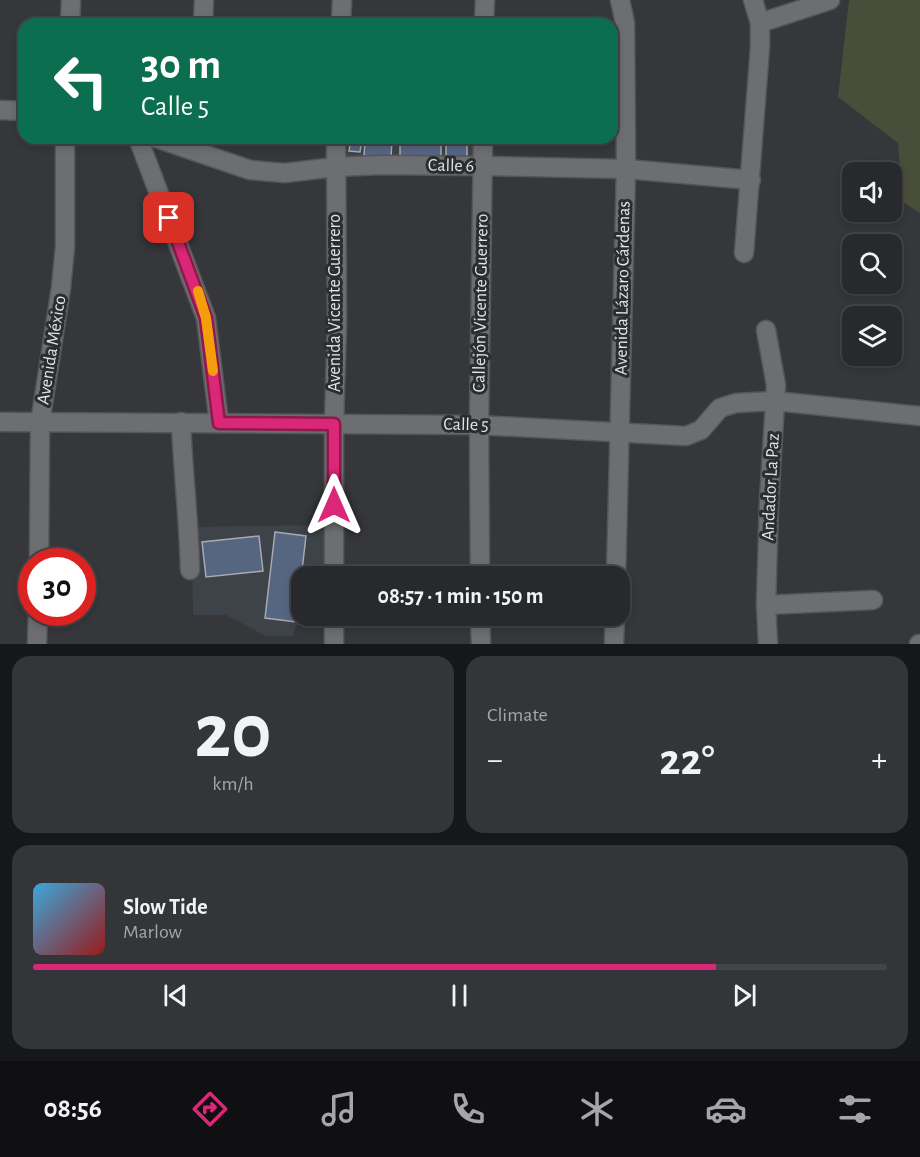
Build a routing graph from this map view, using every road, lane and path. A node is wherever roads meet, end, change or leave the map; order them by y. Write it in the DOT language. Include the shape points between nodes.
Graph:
graph roads {
  1 [pos="71,0"];
  2 [pos="204,0"];
  3 [pos="342,0"];
  4 [pos="485,0"];
  5 [pos="620,0"];
  6 [pos="753,0"];
  7 [pos="830,0"];
  8 [pos="70,18"];
  9 [pos="203,18"];
  10 [pos="341,18"];
  11 [pos="484,18"];
  12 [pos="759,23"];
  13 [pos="0,110"];
  14 [pos="18,111"];
  15 [pos="65,144"];
  16 [pos="140,144"];
  17 [pos="336,144"];
  18 [pos="483,144"];
  19 [pos="196,145"];
  20 [pos="483,166"];
  21 [pos="335,167"];
  22 [pos="626,169"];
  23 [pos="751,180"];
  24 [pos="744,253"];
  25 [pos="766,330"];
  26 [pos="775,401"];
  27 [pos="920,416"];
  28 [pos="0,422"];
  29 [pos="181,422"];
  30 [pos="40,423"];
  31 [pos="219,423"];
  32 [pos="334,424"];
  33 [pos="479,425"];
  34 [pos="621,431"];
  35 [pos="39,548"];
  36 [pos="334,566"];
  37 [pos="480,566"];
  38 [pos="616,566"];
  39 [pos="190,570"];
  40 [pos="873,600"];
  41 [pos="766,605"];
  42 [pos="38,626"];
  43 [pos="334,626"];
  44 [pos="480,626"];
  45 [pos="615,626"];
  46 [pos="37,644"];
  47 [pos="334,644"];
  48 [pos="481,644"];
  49 [pos="614,644"];
  50 [pos="768,644"];
  1 -- 8 [label="street"];
  2 -- 9 [label="street"];
  3 -- 10 [label="street"];
  4 -- 11 [label="street"];
  5 -- 22 [label="street, Avenida Lázaro Cárdenas" via="625,23"];
  6 -- 12 [label="street"];
  7 -- 12 [label="street"];
  12 -- 23 [label="street"];
  13 -- 14 [label="street"];
  15 -- 30 [label="street, Avenida México" via="62,278"];
  16 -- 31 [label="street" via="206,318"];
  17 -- 21 [label="street, Avenida Vicente Guerrero"];
  18 -- 20 [label="street, Callejón Vicente Guerrero"];
  19 -- 21 [label="street, Calle 6" via="249,170 285,173"];
  20 -- 21 [label="street, Calle 6"];
  20 -- 22 [label="street, Calle 6"];
  20 -- 33 [label="street, Callejón Vicente Guerrero"];
  21 -- 32 [label="street, Avenida Vicente Guerrero" via="338,322"];
  22 -- 23 [label="street, Calle 6"];
  22 -- 34 [label="street, Avenida Lázaro Cárdenas"];
  23 -- 24 [label="street"];
  25 -- 26 [label="street, Andador La Paz" via="776,385"];
  26 -- 27 [label="street, Calle 5"];
  26 -- 34 [label="street, Calle 5" via="720,408 701,430 686,436"];
  26 -- 41 [label="street, Andador La Paz"];
  28 -- 30 [label="street, Calle 5"];
  29 -- 30 [label="street, Calle 5"];
  29 -- 31 [label="street, Calle 5"];
  29 -- 39 [label="street"];
  30 -- 35 [label="street, Avenida México"];
  31 -- 32 [label="street, Calle 5"];
  32 -- 33 [label="street, Calle 5"];
  32 -- 36 [label="street, Avenida Vicente Guerrero"];
  33 -- 34 [label="street, Calle 5"];
  33 -- 37 [label="street, Callejón Vicente Guerrero"];
  34 -- 38 [label="street, Avenida Lázaro Cárdenas"];
  40 -- 41 [label="street"];
  41 -- 50 [label="street, Andador La Paz"];
  42 -- 46 [label="street"];
  43 -- 47 [label="street"];
  44 -- 48 [label="street"];
  45 -- 49 [label="street"];
}
